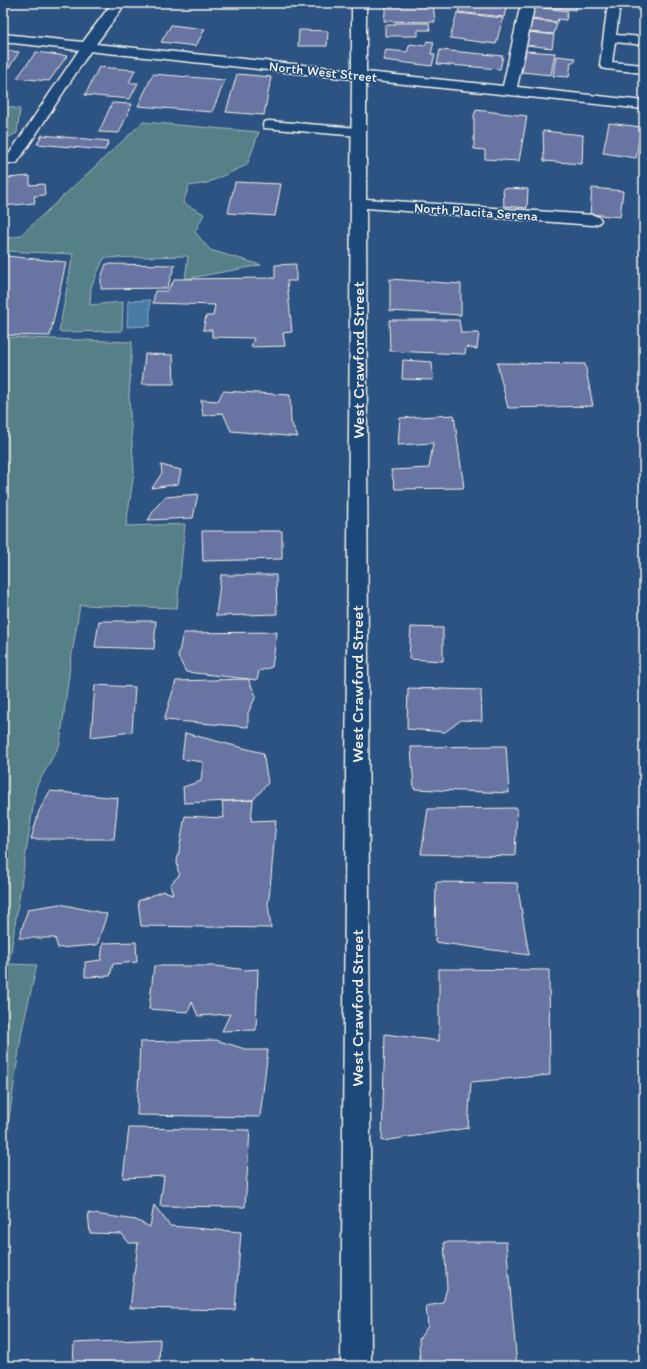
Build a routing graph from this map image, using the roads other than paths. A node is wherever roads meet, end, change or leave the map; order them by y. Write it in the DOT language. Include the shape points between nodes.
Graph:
graph roads {
  1 [pos="119,3"];
  2 [pos="359,3"];
  3 [pos="528,3"];
  4 [pos="614,3"];
  5 [pos="3,38"];
  6 [pos="609,38"];
  7 [pos="644,41"];
  8 [pos="87,47"];
  9 [pos="644,69"];
  10 [pos="358,76"];
  11 [pos="509,92"];
  12 [pos="644,105"];
  13 [pos="269,125"];
  14 [pos="358,132"];
  15 [pos="12,160"];
  16 [pos="358,203"];
  17 [pos="593,220"];
  18 [pos="356,1366"];
  1 -- 8 [label="street"];
  2 -- 10 [label="street, West Crawford Street"];
  3 -- 11 [label="street"];
  4 -- 6 [label="lane"];
  5 -- 8 [label="street, North West Street"];
  6 -- 7 [label="lane"];
  6 -- 9 [label="lane" via="606,65"];
  8 -- 10 [label="street, North West Street"];
  8 -- 15 [label="lane"];
  10 -- 11 [label="street, North West Street"];
  10 -- 14 [label="street, West Crawford Street"];
  11 -- 12 [label="street, North West Street"];
  13 -- 14 [label="lane"];
  14 -- 16 [label="street, West Crawford Street"];
  16 -- 17 [label="street, North Placita Serena"];
  16 -- 18 [label="street, West Crawford Street"];
}
